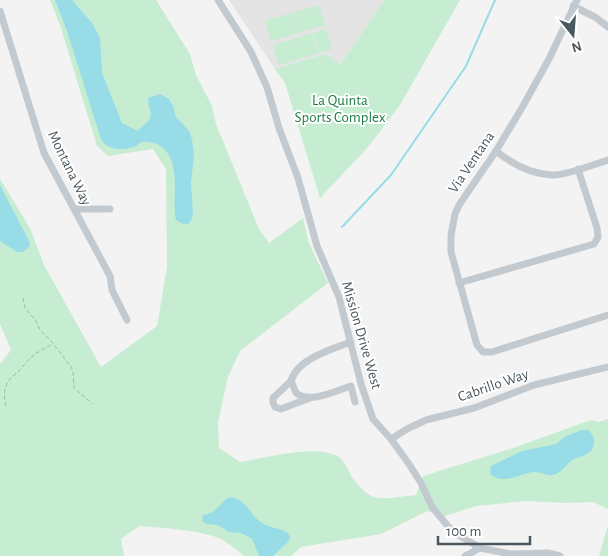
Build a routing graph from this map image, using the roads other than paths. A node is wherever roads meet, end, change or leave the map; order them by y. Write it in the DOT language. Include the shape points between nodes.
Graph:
graph roads {
  1 [pos="218,0"];
  2 [pos="575,3"];
  3 [pos="0,11"];
  4 [pos="608,28"];
  5 [pos="496,151"];
  6 [pos="608,160"];
  7 [pos="578,169"];
  8 [pos="75,209"];
  9 [pos="110,209"];
  10 [pos="459,283"];
  11 [pos="608,315"];
  12 [pos="127,320"];
  13 [pos="351,342"];
  14 [pos="608,367"];
  15 [pos="291,381"];
  16 [pos="313,397"];
  17 [pos="355,402"];
  18 [pos="391,439"];
  19 [pos="480,548"];
  20 [pos="466,556"];
  21 [pos="560,556"];
  1 -- 13 [label="street, Mission Drive West" via="251,52 267,87 317,246 340,297"];
  2 -- 4 [label="street"];
  2 -- 5 [label="street, Via Ventana" via="549,59"];
  3 -- 8 [label="street, Montana Way" via="44,153"];
  5 -- 7 [label="street" via="508,161 530,171 553,175"];
  5 -- 10 [label="street, Via Ventana" via="459,205 452,223 452,252"];
  6 -- 7 [label="street"];
  7 -- 10 [label="street" via="597,228 598,237 594,244"];
  8 -- 9 [label="street"];
  8 -- 12 [label="street, Montana Way" via="110,276 112,290"];
  10 -- 11 [label="street, Via Ventana" via="478,345 486,352"];
  13 -- 15 [label="street" via="311,359 295,372"];
  13 -- 18 [label="street, Mission Drive West" via="373,419"];
  14 -- 18 [label="street, Cabrillo Way" via="426,420"];
  15 -- 16 [label="street" via="298,395"];
  15 -- 16 [label="street" via="273,398 275,407 282,408"];
  16 -- 17 [label="street" via="350,386"];
  18 -- 19 [label="street, Mission Drive West" via="421,483 432,507 452,530"];
  19 -- 20 [label="street"];
  19 -- 21 [label="street, Mission Drive West" via="511,554 548,553"];
}
